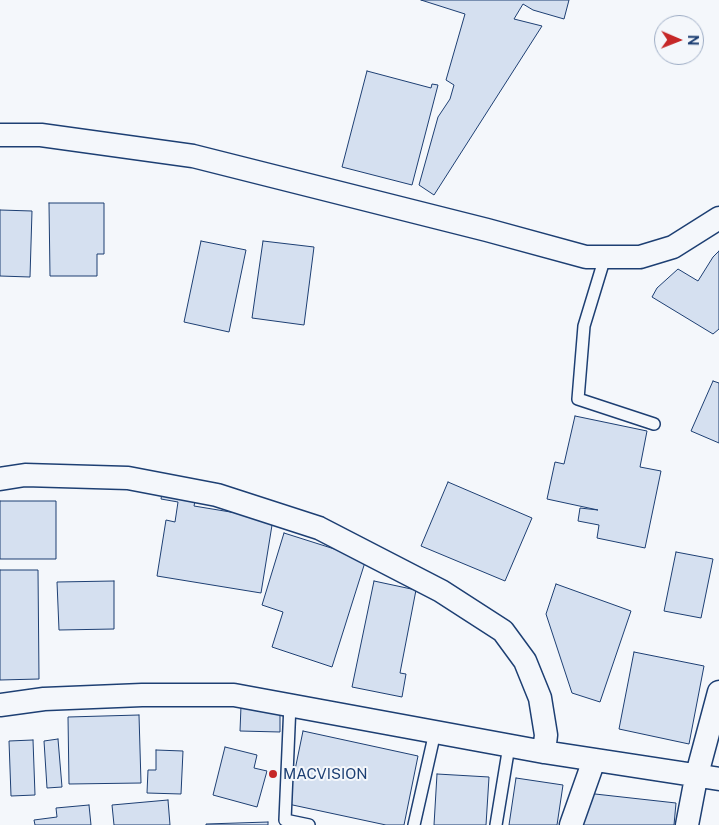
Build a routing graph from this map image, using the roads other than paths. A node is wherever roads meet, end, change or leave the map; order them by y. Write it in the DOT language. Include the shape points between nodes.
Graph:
graph roads {
  1 [pos="0,135"];
  2 [pos="719,218"];
  3 [pos="605,257"];
  4 [pos="654,424"];
  5 [pos="0,479"];
  6 [pos="719,692"];
  7 [pos="290,704"];
  8 [pos="0,705"];
  9 [pos="435,732"];
  10 [pos="509,746"];
  11 [pos="544,752"];
  12 [pos="594,760"];
  13 [pos="696,778"];
  14 [pos="719,780"];
  15 [pos="309,825"];
  16 [pos="414,825"];
  17 [pos="496,825"];
  18 [pos="571,825"];
  19 [pos="687,825"];
  1 -- 3 [label="street" via="50,136 194,156 586,258"];
  2 -- 3 [label="street" via="673,247 640,257"];
  3 -- 4 [label="lane" via="584,326 578,399"];
  5 -- 11 [label="street" via="25,475 128,478 217,495 319,528 441,591 502,631 525,661 540,698 546,735"];
  6 -- 13 [label="street"];
  7 -- 8 [label="street" via="234,695 142,695 44,699"];
  7 -- 9 [label="street"];
  7 -- 15 [label="lane" via="286,820"];
  9 -- 10 [label="street"];
  9 -- 16 [label="lane"];
  10 -- 11 [label="street"];
  10 -- 17 [label="lane"];
  11 -- 12 [label="street"];
  12 -- 13 [label="street"];
  12 -- 18 [label="street"];
  13 -- 14 [label="street"];
  13 -- 19 [label="street"];
}
